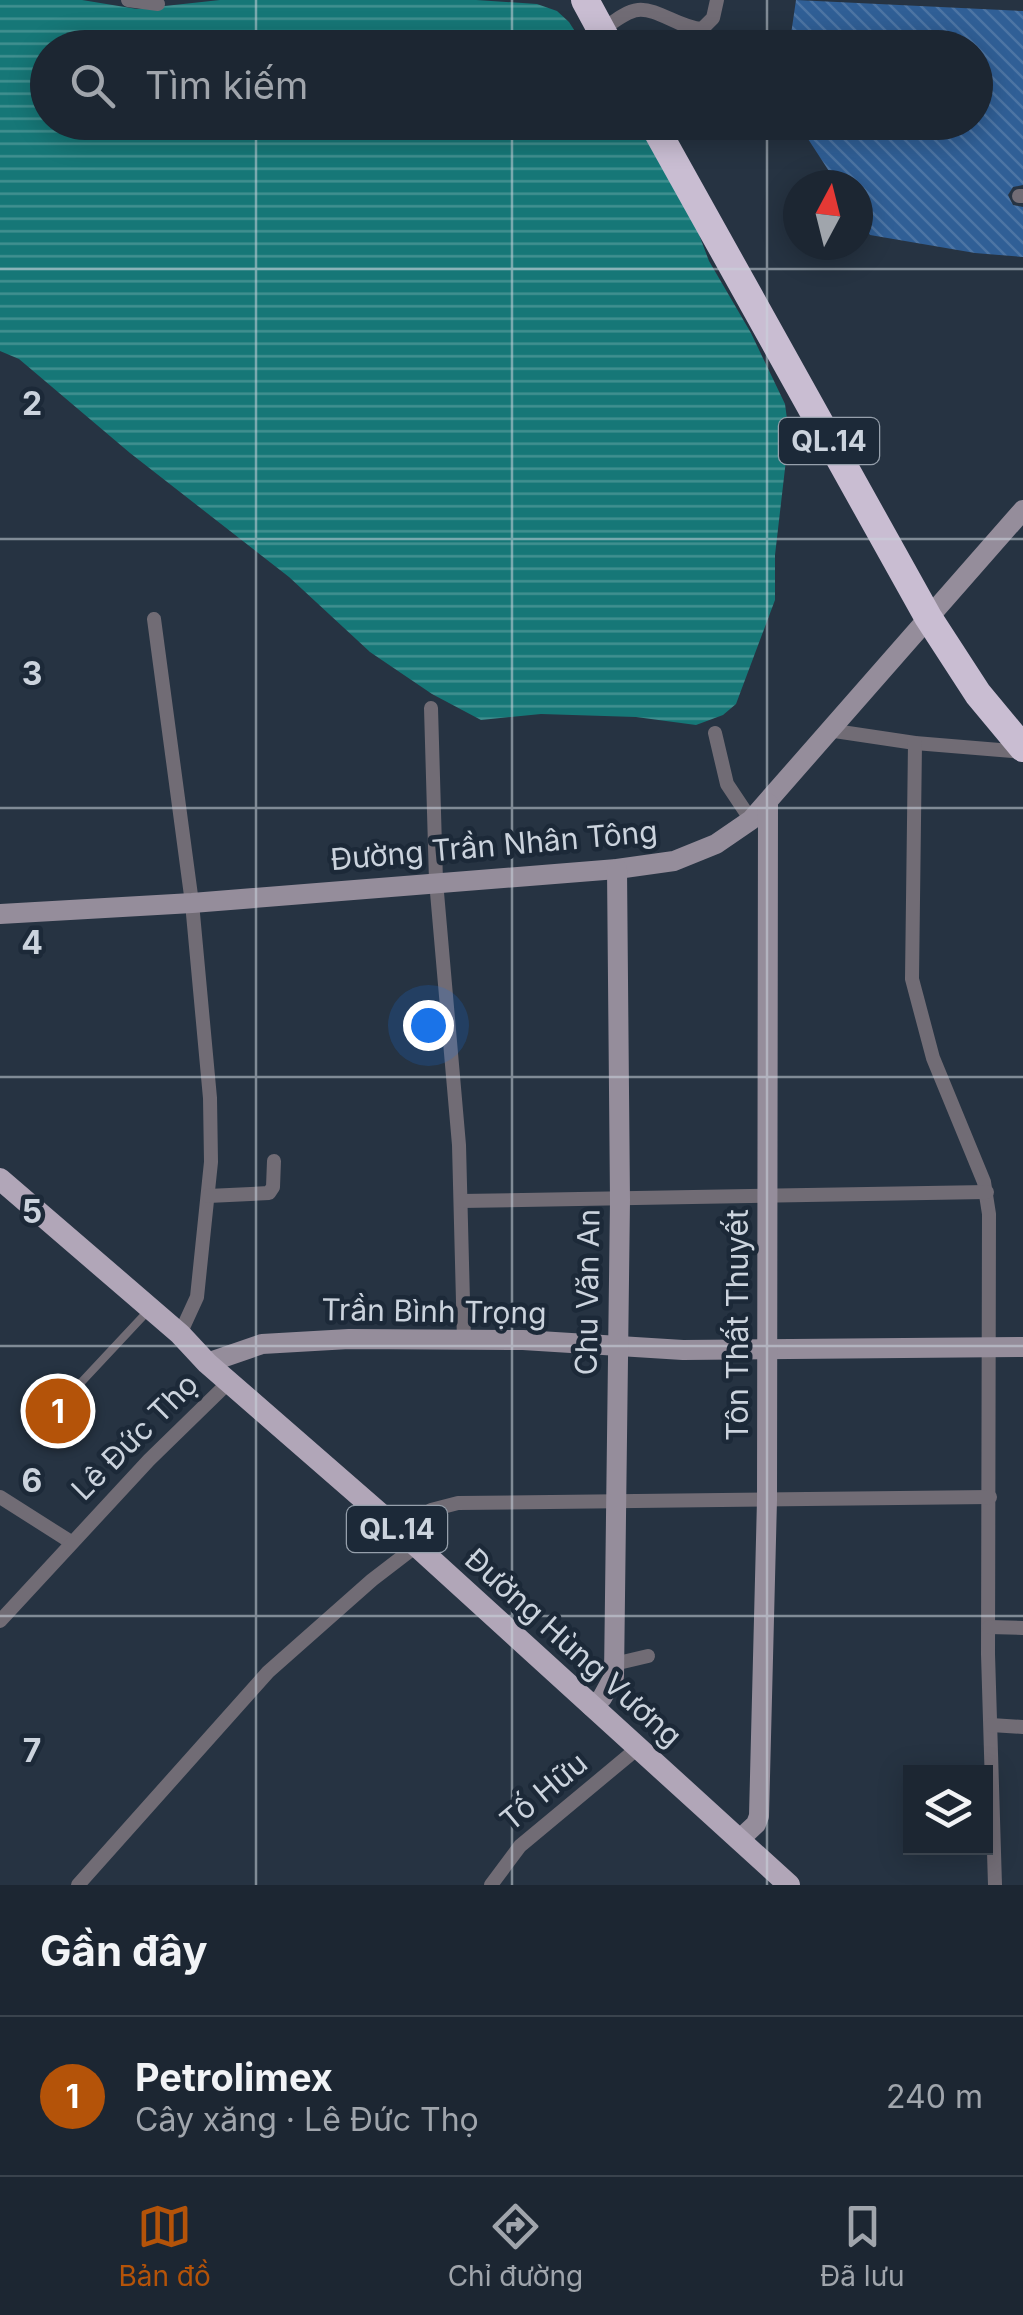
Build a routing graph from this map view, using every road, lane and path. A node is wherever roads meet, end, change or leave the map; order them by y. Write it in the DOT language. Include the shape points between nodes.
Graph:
graph roads {
  1 [pos="128,0"];
  2 [pos="585,0"];
  3 [pos="718,0"];
  4 [pos="158,4"];
  5 [pos="601,30"];
  6 [pos="616,30"];
  7 [pos="662,140"];
  8 [pos="1023,510"];
  9 [pos="928,617"];
  10 [pos="154,619"];
  11 [pos="431,708"];
  12 [pos="828,730"];
  13 [pos="715,733"];
  14 [pos="914,743"];
  15 [pos="1023,750"];
  16 [pos="768,803"];
  17 [pos="751,820"];
  18 [pos="617,869"];
  19 [pos="436,881"];
  20 [pos="192,903"];
  21 [pos="0,914"];
  22 [pos="274,1162"];
  23 [pos="0,1179"];
  24 [pos="986,1192"];
  25 [pos="768,1195"];
  26 [pos="208,1196"];
  27 [pos="620,1200"];
  28 [pos="461,1201"];
  29 [pos="150,1308"];
  30 [pos="180,1334"];
  31 [pos="464,1341"];
  32 [pos="1023,1347"];
  33 [pos="618,1348"];
  34 [pos="988,1348"];
  35 [pos="767,1349"];
  36 [pos="207,1363"];
  37 [pos="228,1382"];
  38 [pos="60,1405"];
  39 [pos="0,1497"];
  40 [pos="990,1497"];
  41 [pos="767,1500"];
  42 [pos="616,1503"];
  43 [pos="407,1539"];
  44 [pos="71,1542"];
  45 [pos="0,1621"];
  46 [pos="989,1627"];
  47 [pos="1023,1628"];
  48 [pos="648,1656"];
  49 [pos="614,1664"];
  50 [pos="591,1706"];
  51 [pos="991,1725"];
  52 [pos="1023,1727"];
  53 [pos="640,1747"];
  54 [pos="740,1839"];
  55 [pos="78,1885"];
  56 [pos="491,1885"];
  57 [pos="790,1885"];
  58 [pos="995,1885"];
  1 -- 4 [label="street"];
  2 -- 5 [label="highway"];
  3 -- 6 [label="street" via="702,29 639,10"];
  7 -- 9 [label="highway, QL.14"];
  8 -- 9 [label="street, Đường Trần Nhân Tông"];
  9 -- 12 [label="street, Đường Trần Nhân Tông"];
  9 -- 15 [label="highway, QL.14"];
  10 -- 20 [label="street"];
  11 -- 19 [label="street"];
  12 -- 14 [label="street"];
  12 -- 16 [label="street, Đường Trần Nhân Tông"];
  13 -- 17 [label="street" via="727,784"];
  14 -- 15 [label="street"];
  14 -- 24 [label="street" via="912,979 934,1058"];
  16 -- 17 [label="street, Đường Trần Nhân Tông"];
  16 -- 25 [label="street, Tôn Thất Thuyết"];
  17 -- 18 [label="street, Đường Trần Nhân Tông" via="674,861"];
  18 -- 19 [label="street, Đường Trần Nhân Tông"];
  18 -- 27 [label="street, Chu Văn An"];
  19 -- 20 [label="street, Đường Trần Nhân Tông"];
  19 -- 28 [label="street"];
  20 -- 21 [label="street, Đường Trần Nhân Tông"];
  20 -- 26 [label="street" via="210,1098"];
  22 -- 26 [label="street" via="269,1193"];
  23 -- 29 [label="main road, Đường Hùng Vương / QL.14"];
  24 -- 25 [label="street"];
  24 -- 34 [label="street"];
  25 -- 27 [label="street"];
  25 -- 35 [label="street, Tôn Thất Thuyết"];
  26 -- 30 [label="street" via="197,1298"];
  27 -- 28 [label="street"];
  27 -- 33 [label="street, Chu Văn An"];
  28 -- 31 [label="street"];
  29 -- 30 [label="main road, Đường Hùng Vương / QL.14"];
  29 -- 38 [label="lane"];
  30 -- 36 [label="main road, Đường Hùng Vương / QL.14"];
  31 -- 33 [label="street, Trần Bình Trọng"];
  31 -- 36 [label="street, Trần Bình Trọng" via="297,1340"];
  32 -- 34 [label="street, Trần Bình Trọng"];
  33 -- 35 [label="street, Trần Bình Trọng"];
  33 -- 42 [label="street, Chu Văn An"];
  34 -- 35 [label="street, Trần Bình Trọng"];
  34 -- 40 [label="street"];
  35 -- 41 [label="street, Tôn Thất Thuyết"];
  36 -- 37 [label="main road, Đường Hùng Vương / QL.14"];
  37 -- 43 [label="main road, Đường Hùng Vương / QL.14"];
  37 -- 44 [label="street, Lê Đức Thọ"];
  39 -- 44 [label="street"];
  40 -- 41 [label="street"];
  40 -- 46 [label="street"];
  41 -- 42 [label="street"];
  41 -- 54 [label="street, Tôn Thất Thuyết" via="759,1816"];
  42 -- 43 [label="street" via="450,1504 431,1510"];
  42 -- 49 [label="street, Chu Văn An"];
  43 -- 50 [label="main road, Đường Hùng Vương / QL.14"];
  43 -- 55 [label="street" via="372,1580 268,1672"];
  44 -- 45 [label="street, Lê Đức Thọ"];
  46 -- 47 [label="street"];
  46 -- 51 [label="street"];
  48 -- 49 [label="street"];
  49 -- 50 [label="street, Chu Văn An" via="608,1690"];
  50 -- 53 [label="main road, Đường Hùng Vương / QL.14"];
  51 -- 52 [label="street"];
  51 -- 58 [label="street"];
  53 -- 54 [label="main road, Đường Hùng Vương / QL.14"];
  53 -- 56 [label="street, Tố Hữu" via="520,1846"];
  54 -- 57 [label="main road, Đường Hùng Vương / QL.14"];
}
